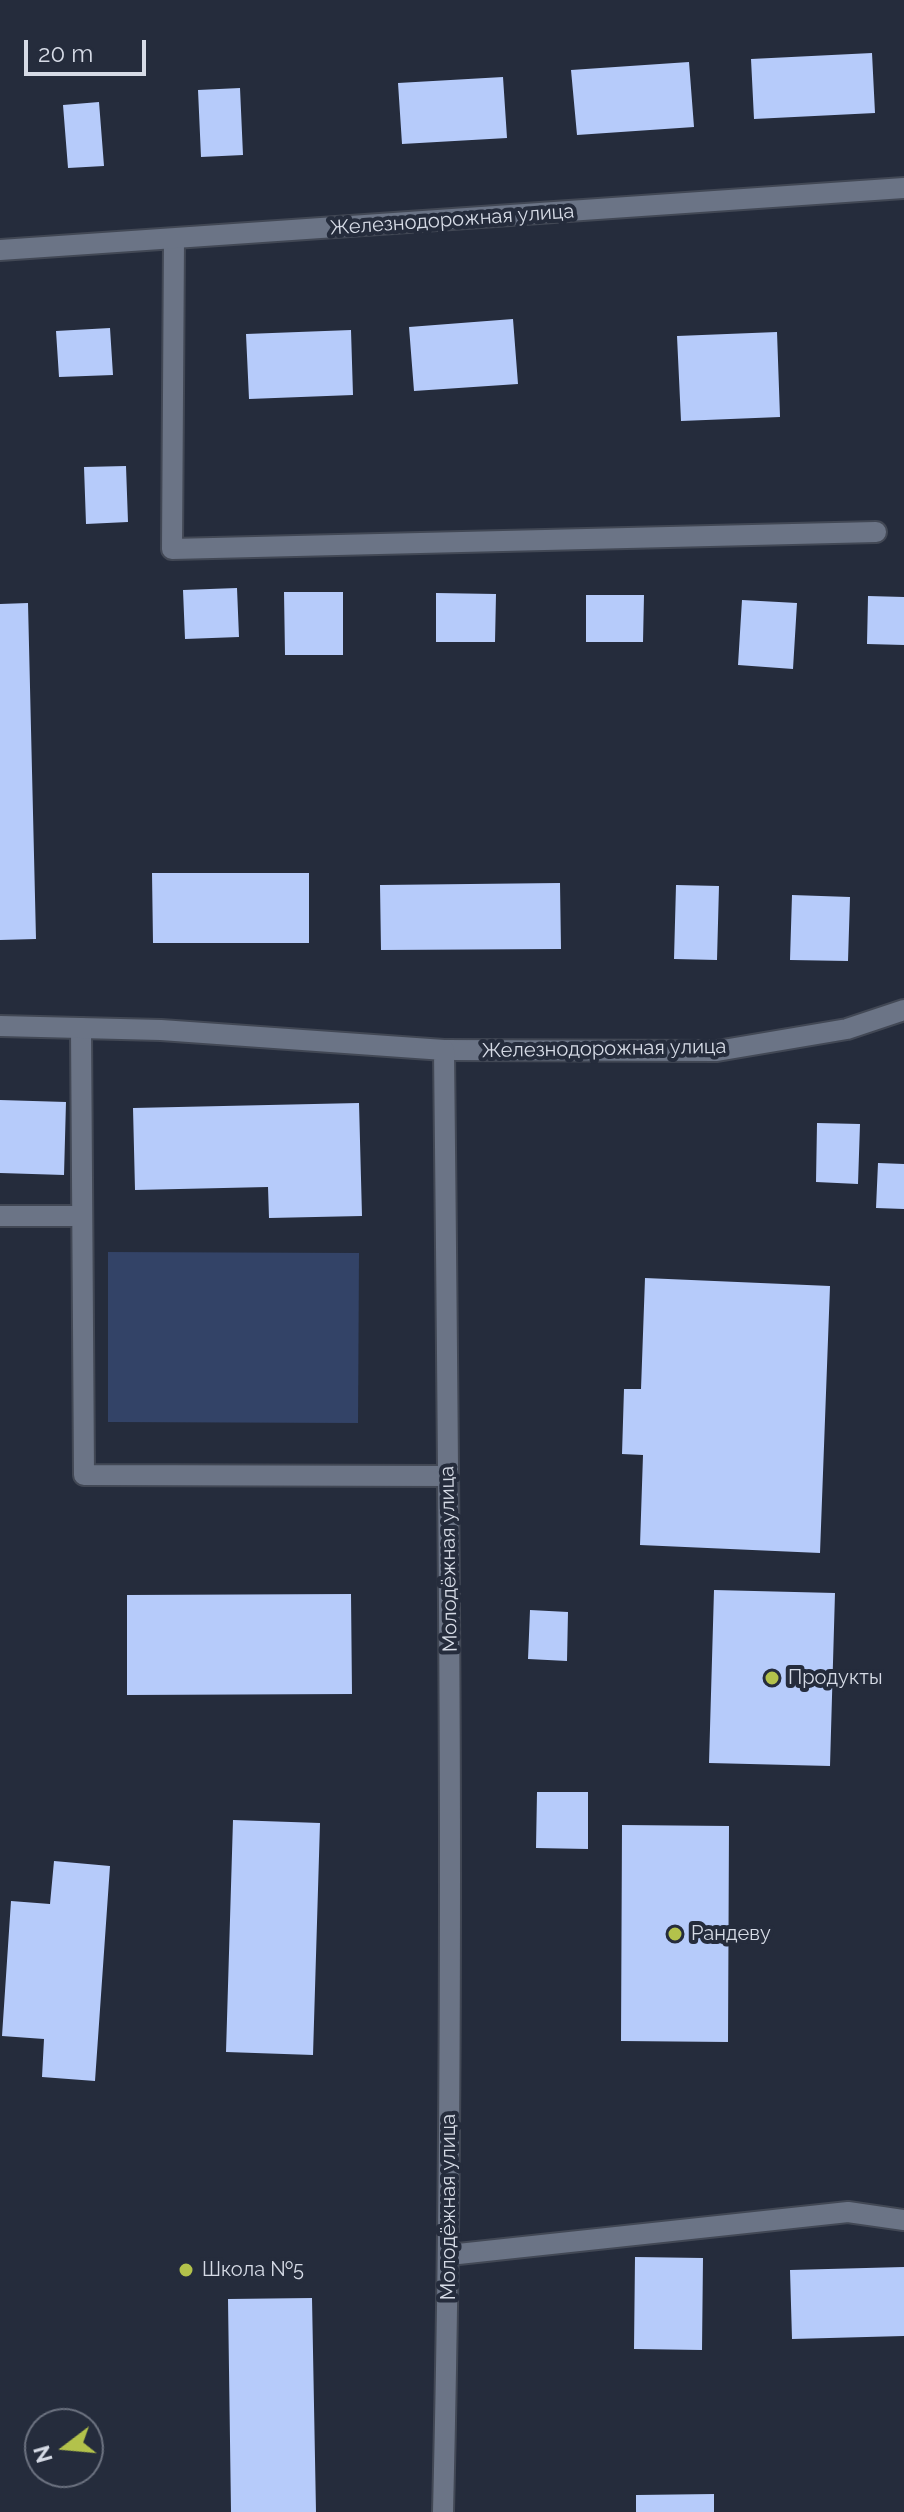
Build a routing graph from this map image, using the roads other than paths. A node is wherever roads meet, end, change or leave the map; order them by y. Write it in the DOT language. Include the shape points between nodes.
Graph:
graph roads {
  1 [pos="904,188"];
  2 [pos="174,239"];
  3 [pos="0,250"];
  4 [pos="876,532"];
  5 [pos="904,1010"];
  6 [pos="0,1026"];
  7 [pos="81,1028"];
  8 [pos="444,1050"];
  9 [pos="0,1216"];
  10 [pos="82,1216"];
  11 [pos="448,1476"];
  12 [pos="904,2220"];
  13 [pos="449,2255"];
  14 [pos="443,2512"];
  1 -- 2 [label="street, Железнодорожная улица"];
  2 -- 3 [label="street, Железнодорожная улица"];
  2 -- 4 [label="street" via="172,549"];
  5 -- 8 [label="street, Железнодорожная улица" via="847,1029 717,1051"];
  6 -- 7 [label="street"];
  7 -- 8 [label="street"];
  7 -- 10 [label="street"];
  8 -- 11 [label="street, Молодёжная улица"];
  9 -- 10 [label="street"];
  10 -- 11 [label="street" via="84,1475"];
  11 -- 13 [label="street, Молодёжная улица"];
  12 -- 13 [label="street" via="848,2212"];
  13 -- 14 [label="street, Молодёжная улица"];
}
